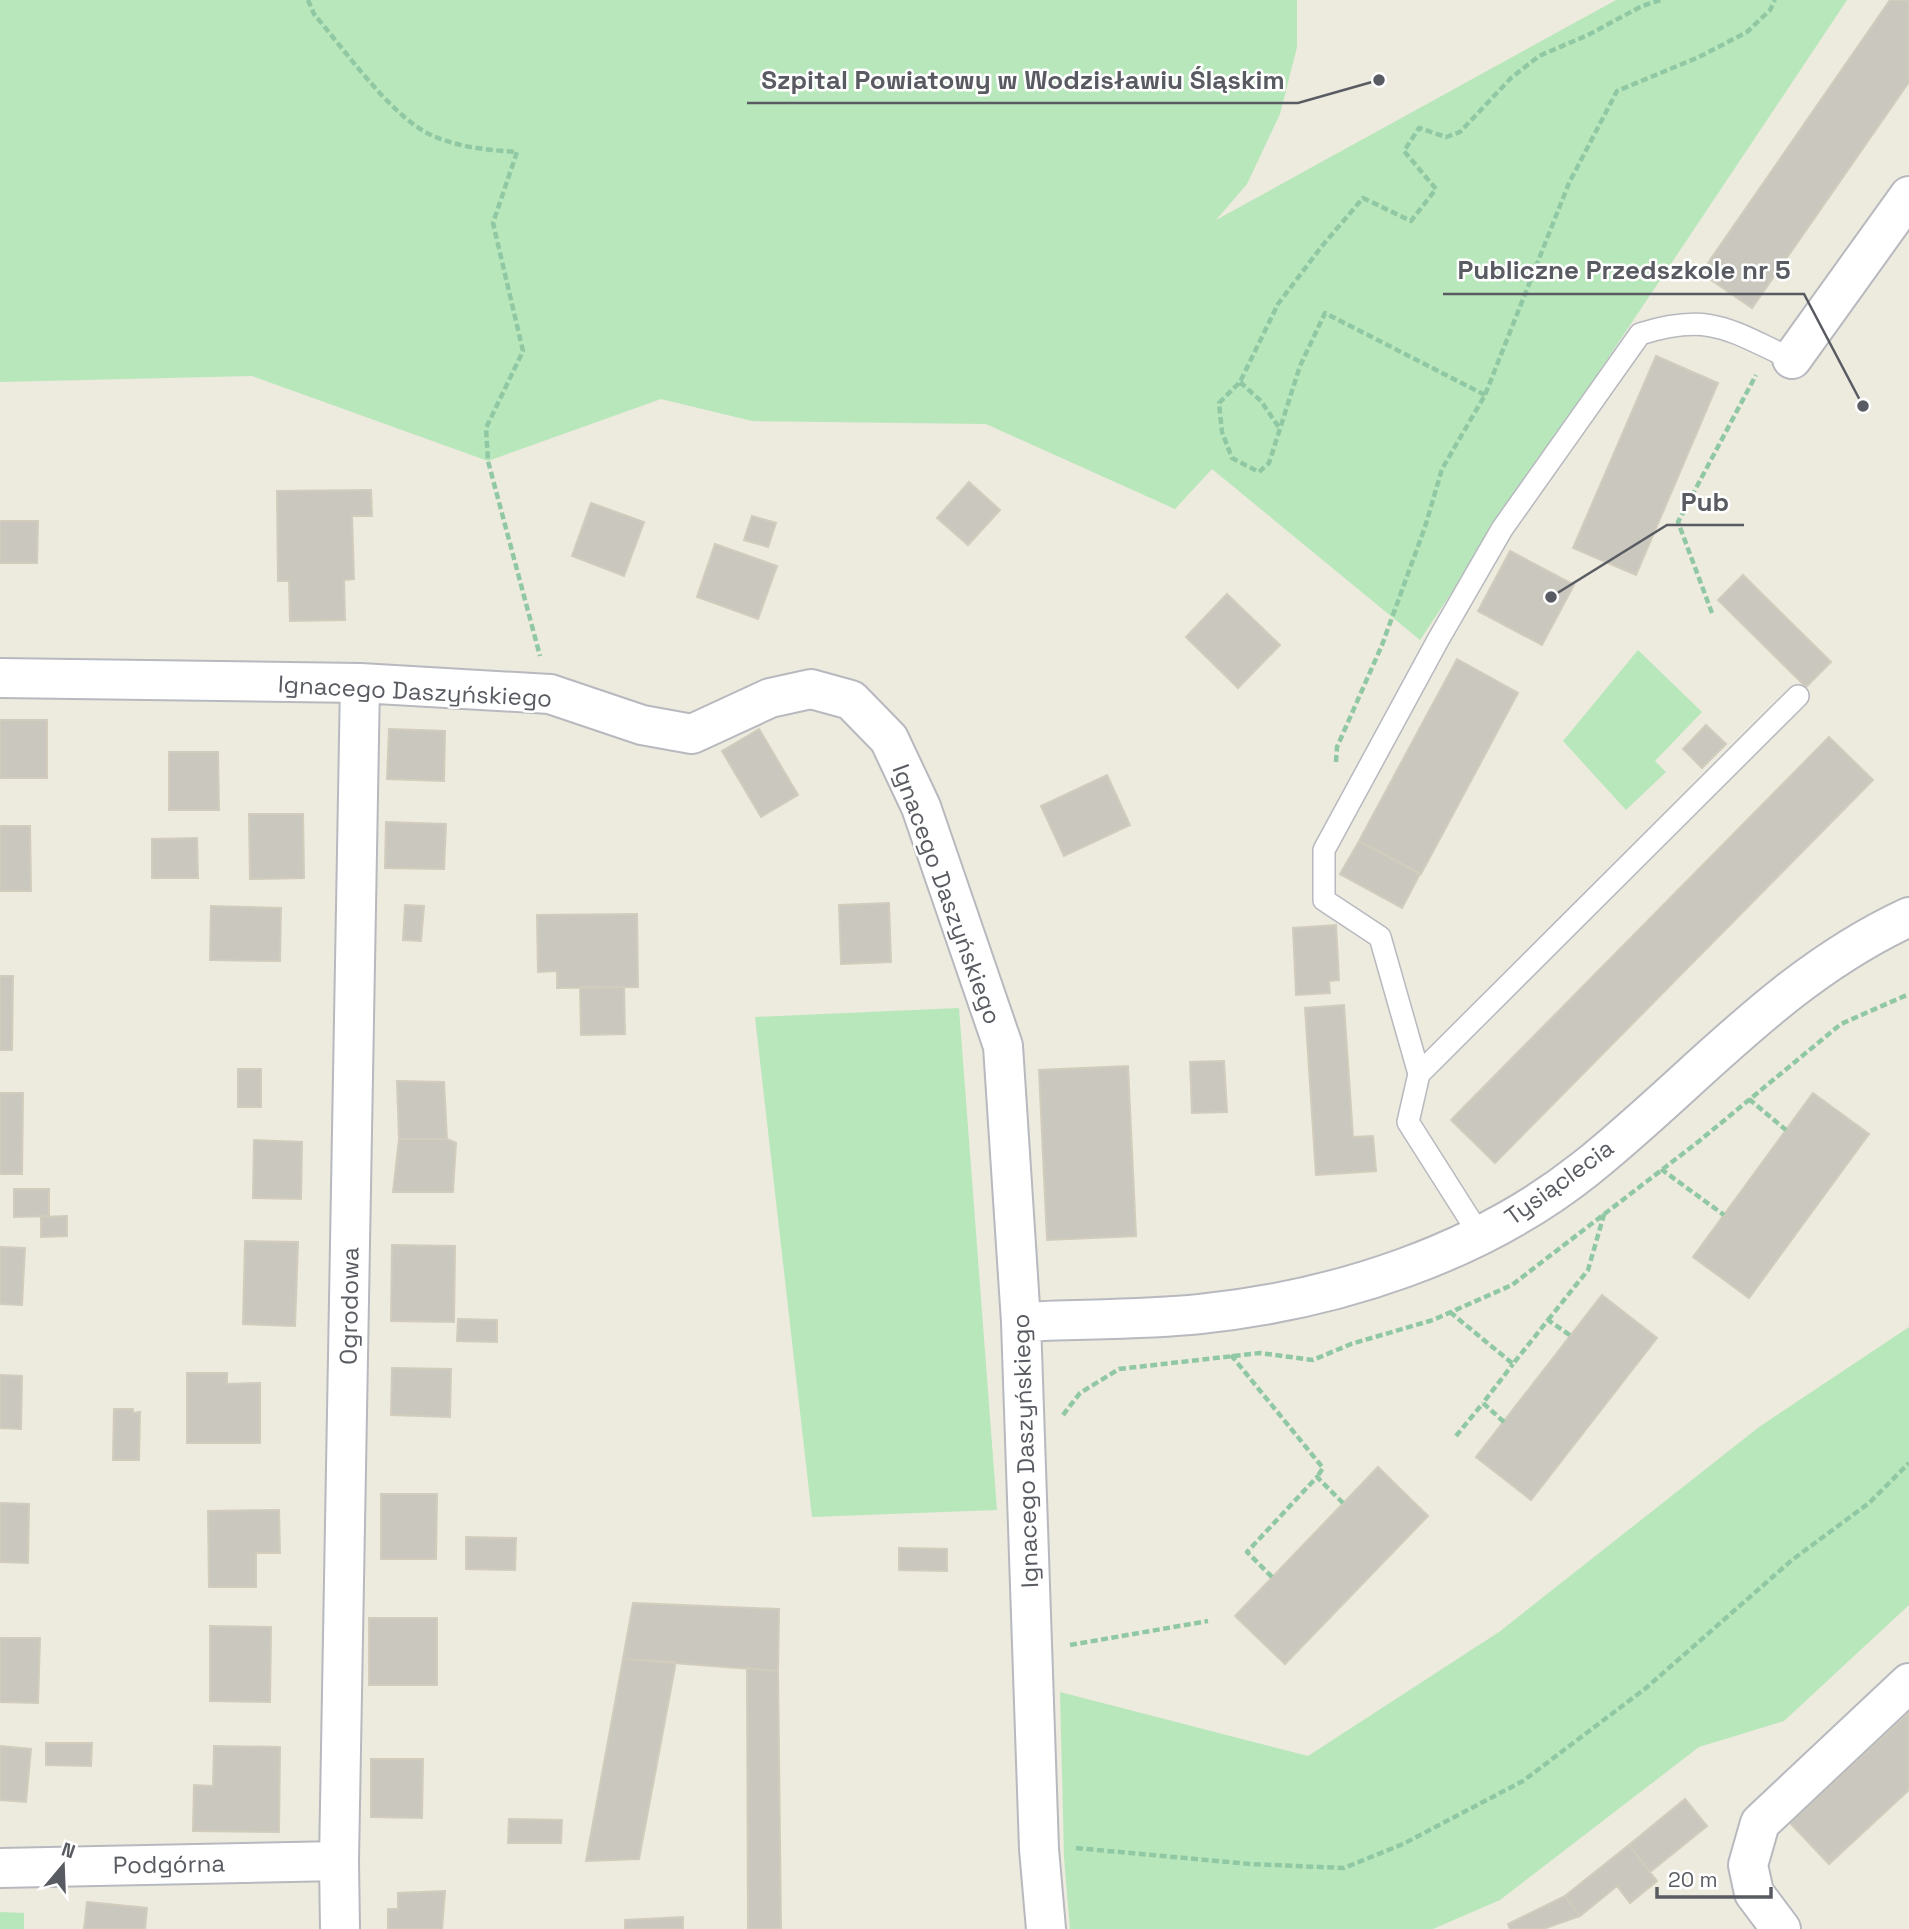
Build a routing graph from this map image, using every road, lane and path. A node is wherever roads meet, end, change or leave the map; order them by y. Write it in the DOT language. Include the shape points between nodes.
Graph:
graph roads {
  1 [pos="308,0"];
  2 [pos="1661,0"];
  3 [pos="1775,0"];
  4 [pos="1909,196"];
  5 [pos="1792,359"];
  6 [pos="1240,382"];
  7 [pos="1485,395"];
  8 [pos="1280,429"];
  9 [pos="1712,613"];
  10 [pos="0,678"];
  11 [pos="360,683"];
  12 [pos="550,694"];
  13 [pos="1798,696"];
  14 [pos="1336,773"];
  15 [pos="1909,918"];
  16 [pos="1419,1074"];
  17 [pos="1749,1100"];
  18 [pos="1786,1130"];
  19 [pos="1661,1169"];
  20 [pos="1605,1212"];
  21 [pos="1724,1215"];
  22 [pos="1481,1237"];
  23 [pos="1450,1312"];
  24 [pos="1548,1320"];
  25 [pos="1021,1322"];
  26 [pos="1571,1336"];
  27 [pos="1231,1355"];
  28 [pos="1513,1364"];
  29 [pos="1483,1403"];
  30 [pos="1504,1422"];
  31 [pos="1456,1436"];
  32 [pos="1909,1463"];
  33 [pos="1317,1477"];
  34 [pos="1343,1503"];
  35 [pos="1272,1577"];
  36 [pos="1208,1621"];
  37 [pos="1065,1646"];
  38 [pos="1909,1683"];
  39 [pos="1039,1849"];
  40 [pos="338,1861"];
  41 [pos="0,1868"];
  42 [pos="340,1929"];
  43 [pos="1046,1929"];
  44 [pos="1781,1929"];
  1 -- 12 [label="path" via="314,14 385,98 426,133 478,149 517,152 493,223 523,351 486,428 487,450"];
  2 -- 6 [label="path" via="1539,56 1511,78 1460,132 1446,137 1419,128 1404,152 1436,189 1411,221 1363,198 1278,304"];
  3 -- 7 [label="path" via="1747,32 1617,91 1569,183"];
  4 -- 5 [label="street"];
  5 -- 9 [label="path" via="1753,376 1678,522"];
  5 -- 16 [label="lane" via="1717,324 1673,324 1640,334 1502,529 1324,850 1324,900 1380,937"];
  6 -- 8 [label="path" via="1261,401"];
  6 -- 8 [label="path" via="1219,403 1222,432 1232,458 1259,472 1269,463"];
  7 -- 8 [label="path" via="1325,313 1300,366"];
  7 -- 14 [label="path" via="1442,468 1382,645 1337,747"];
  10 -- 11 [label="street, Ignacego Daszyńskiego"];
  11 -- 12 [label="street, Ignacego Daszyńskiego"];
  11 -- 40 [label="street, Ogrodowa"];
  12 -- 25 [label="street, Ignacego Daszyńskiego" via="642,725 692,734 770,698 811,689 851,700 889,739 921,807 1003,1046"];
  13 -- 16 [label="lane"];
  15 -- 22 [label="street, Tysiąclecia" via="1801,980 1586,1168"];
  16 -- 22 [label="lane" via="1408,1122"];
  17 -- 18 [label="path"];
  19 -- 21 [label="path"];
  20 -- 24 [label="path" via="1588,1270"];
  22 -- 25 [label="street, Tysiąclecia" via="1364,1279 1293,1298 1200,1314"];
  23 -- 28 [label="path"];
  24 -- 26 [label="path"];
  24 -- 28 [label="path"];
  25 -- 39 [label="street, Ignacego Daszyńskiego"];
  27 -- 33 [label="path" via="1323,1468"];
  28 -- 29 [label="path"];
  29 -- 30 [label="path"];
  29 -- 31 [label="path"];
  32 -- 39 [label="path" via="1869,1503 1792,1560 1646,1688 1546,1764 1507,1790 1403,1844 1344,1868"];
  33 -- 34 [label="path"];
  33 -- 35 [label="path" via="1247,1552"];
  36 -- 37 [label="path"];
  38 -- 44 [label="street" via="1760,1823 1748,1865 1754,1893"];
  39 -- 43 [label="street, Ignacego Daszyńskiego"];
  40 -- 41 [label="street, Podgórna"];
  40 -- 42 [label="street, Ogrodowa"];
}
